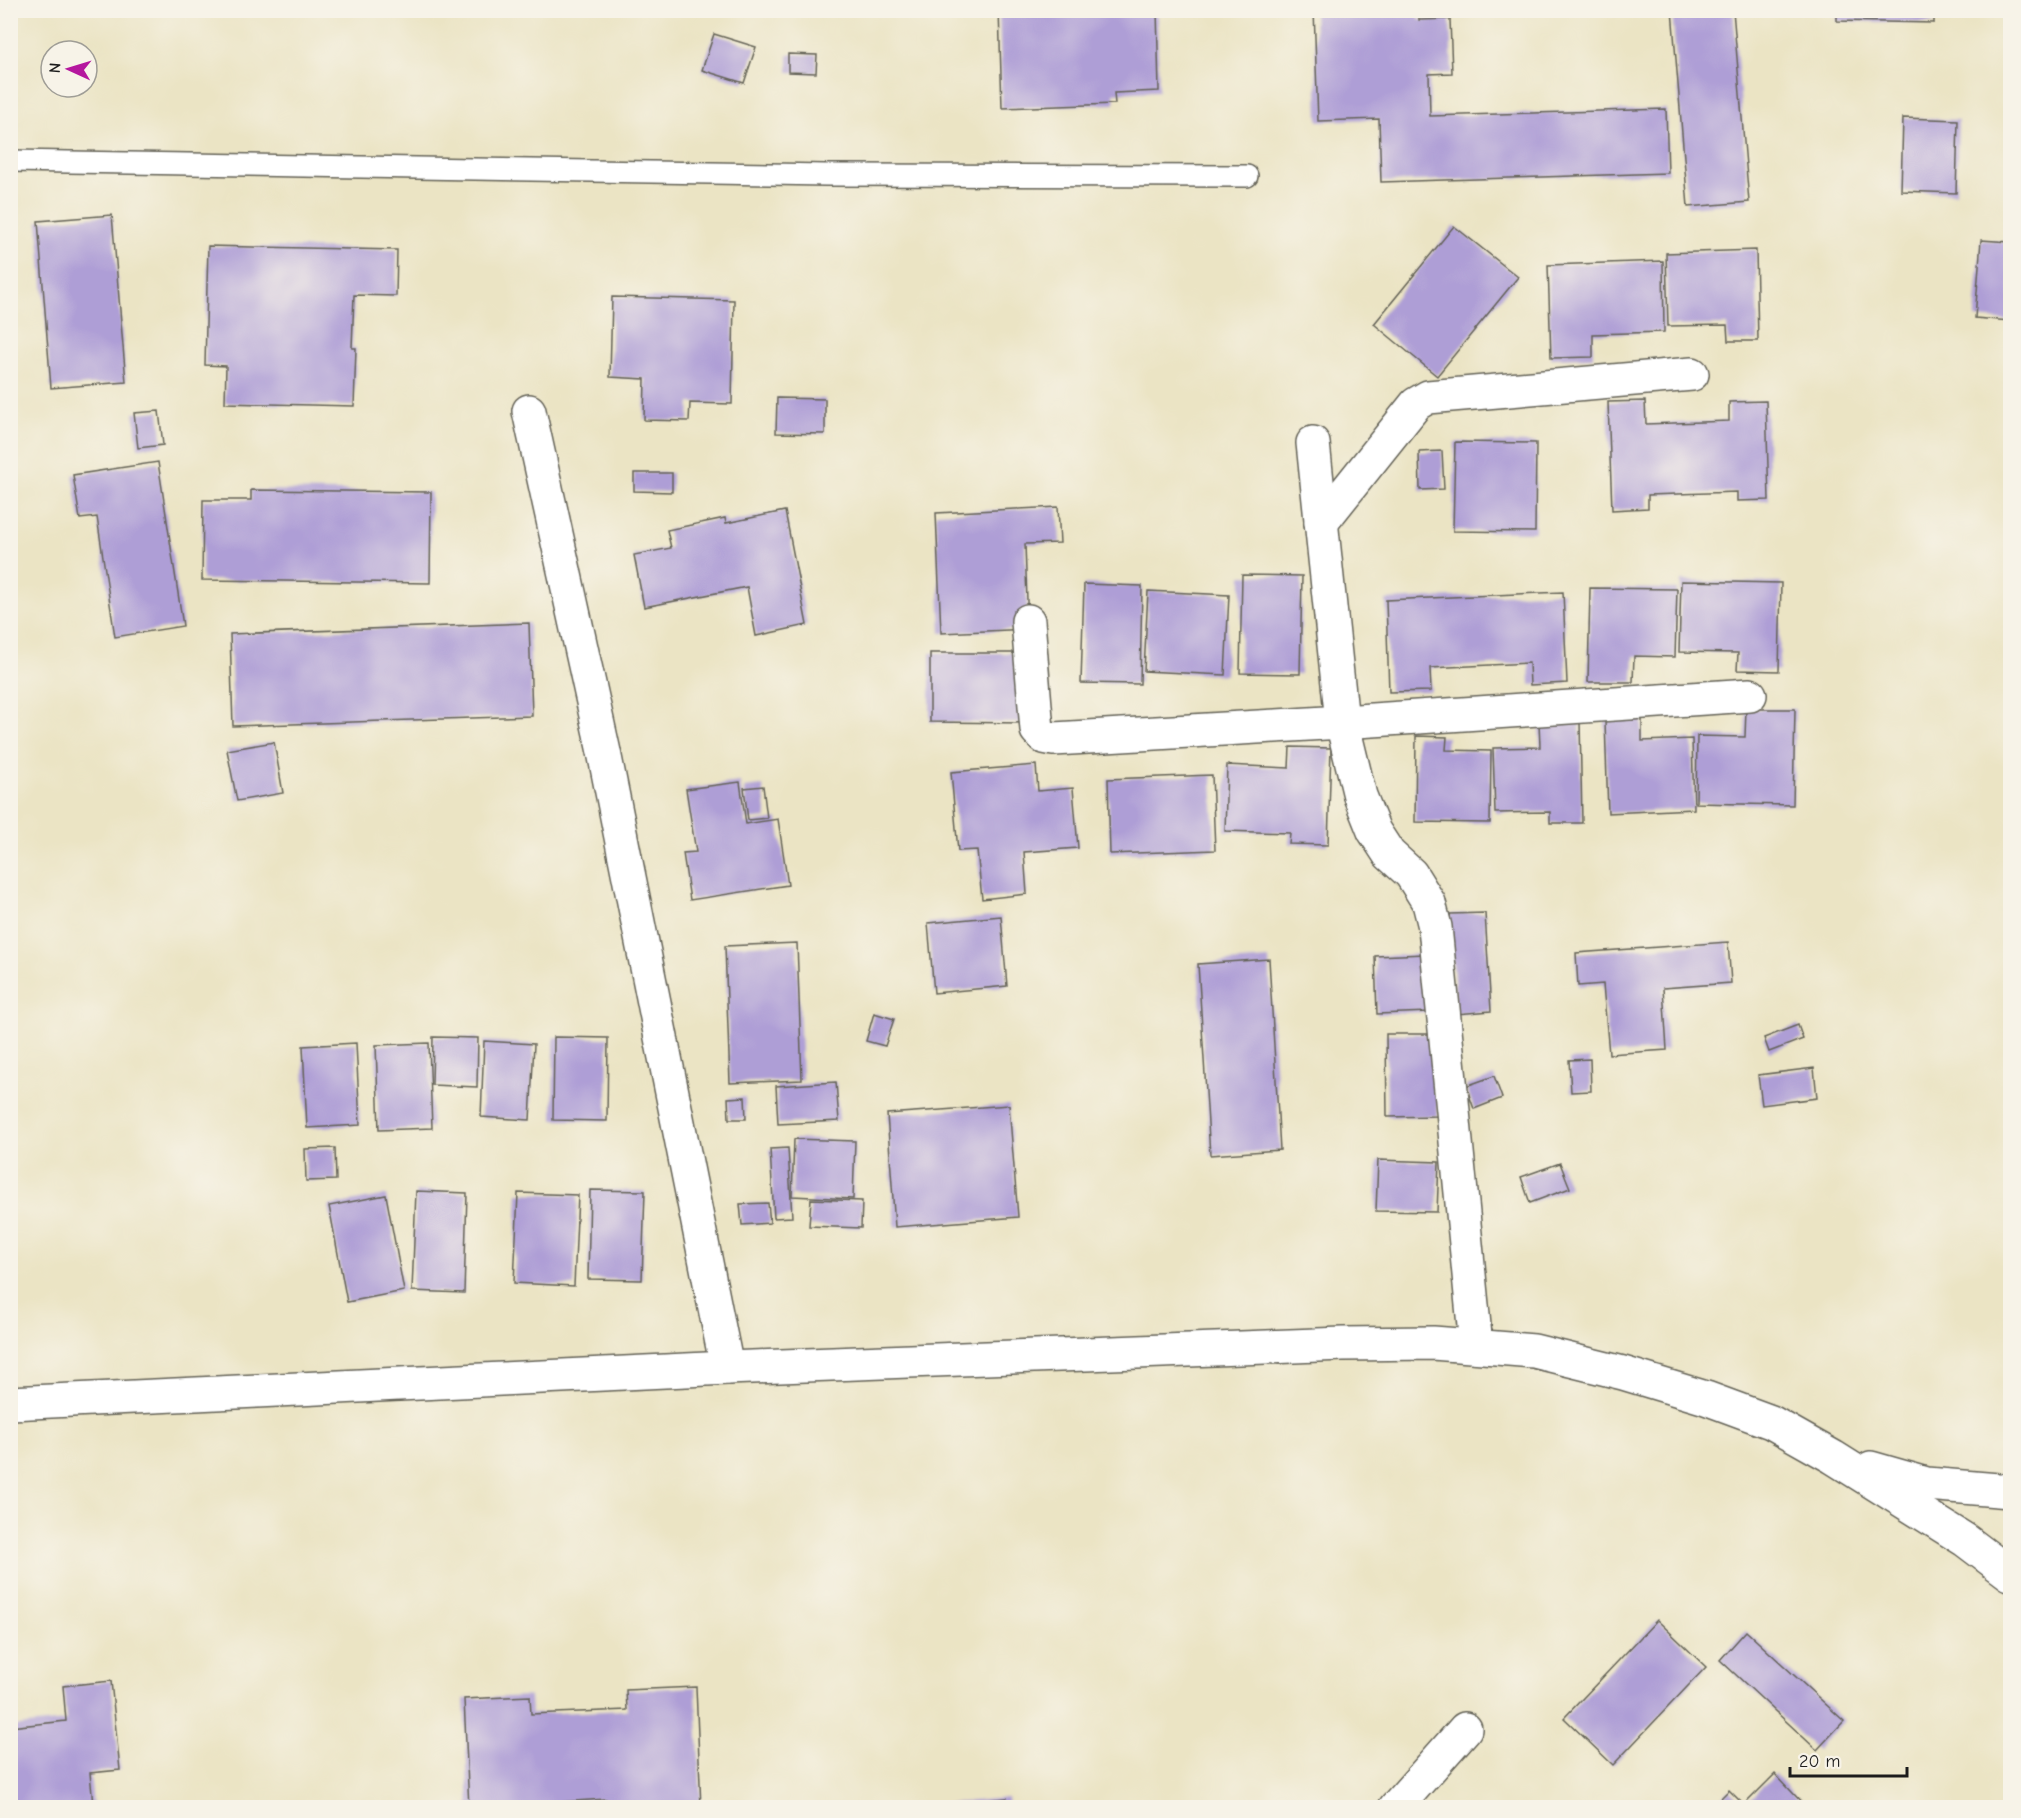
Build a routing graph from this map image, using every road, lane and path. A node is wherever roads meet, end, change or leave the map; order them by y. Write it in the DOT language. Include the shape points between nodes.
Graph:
graph roads {
  1 [pos="10,161"];
  2 [pos="1247,176"];
  3 [pos="1692,374"];
  4 [pos="529,411"];
  5 [pos="1313,443"];
  6 [pos="1321,523"];
  7 [pos="1028,621"];
  8 [pos="1750,695"];
  9 [pos="1342,722"];
  10 [pos="1476,1346"];
  11 [pos="727,1368"];
  12 [pos="10,1403"];
  13 [pos="1833,1457"];
  14 [pos="2010,1491"];
  15 [pos="2010,1574"];
  16 [pos="1465,1729"];
  17 [pos="1395,1808"];
  1 -- 2 [label="lane" via="826,175"];
  3 -- 6 [label="street" via="1428,397 1416,404"];
  4 -- 11 [label="street" via="604,752"];
  5 -- 6 [label="street"];
  6 -- 9 [label="street"];
  7 -- 9 [label="street" via="1037,730 1044,737"];
  8 -- 9 [label="street"];
  9 -- 10 [label="street" via="1360,796 1374,831 1389,854 1411,874 1429,903 1435,927"];
  10 -- 11 [label="street" via="1343,1344"];
  10 -- 13 [label="street" via="1534,1351 1706,1398 1771,1422"];
  11 -- 12 [label="street"];
  13 -- 14 [label="street" via="1927,1484"];
  13 -- 15 [label="street" via="1965,1540"];
  16 -- 17 [label="street"];
}
